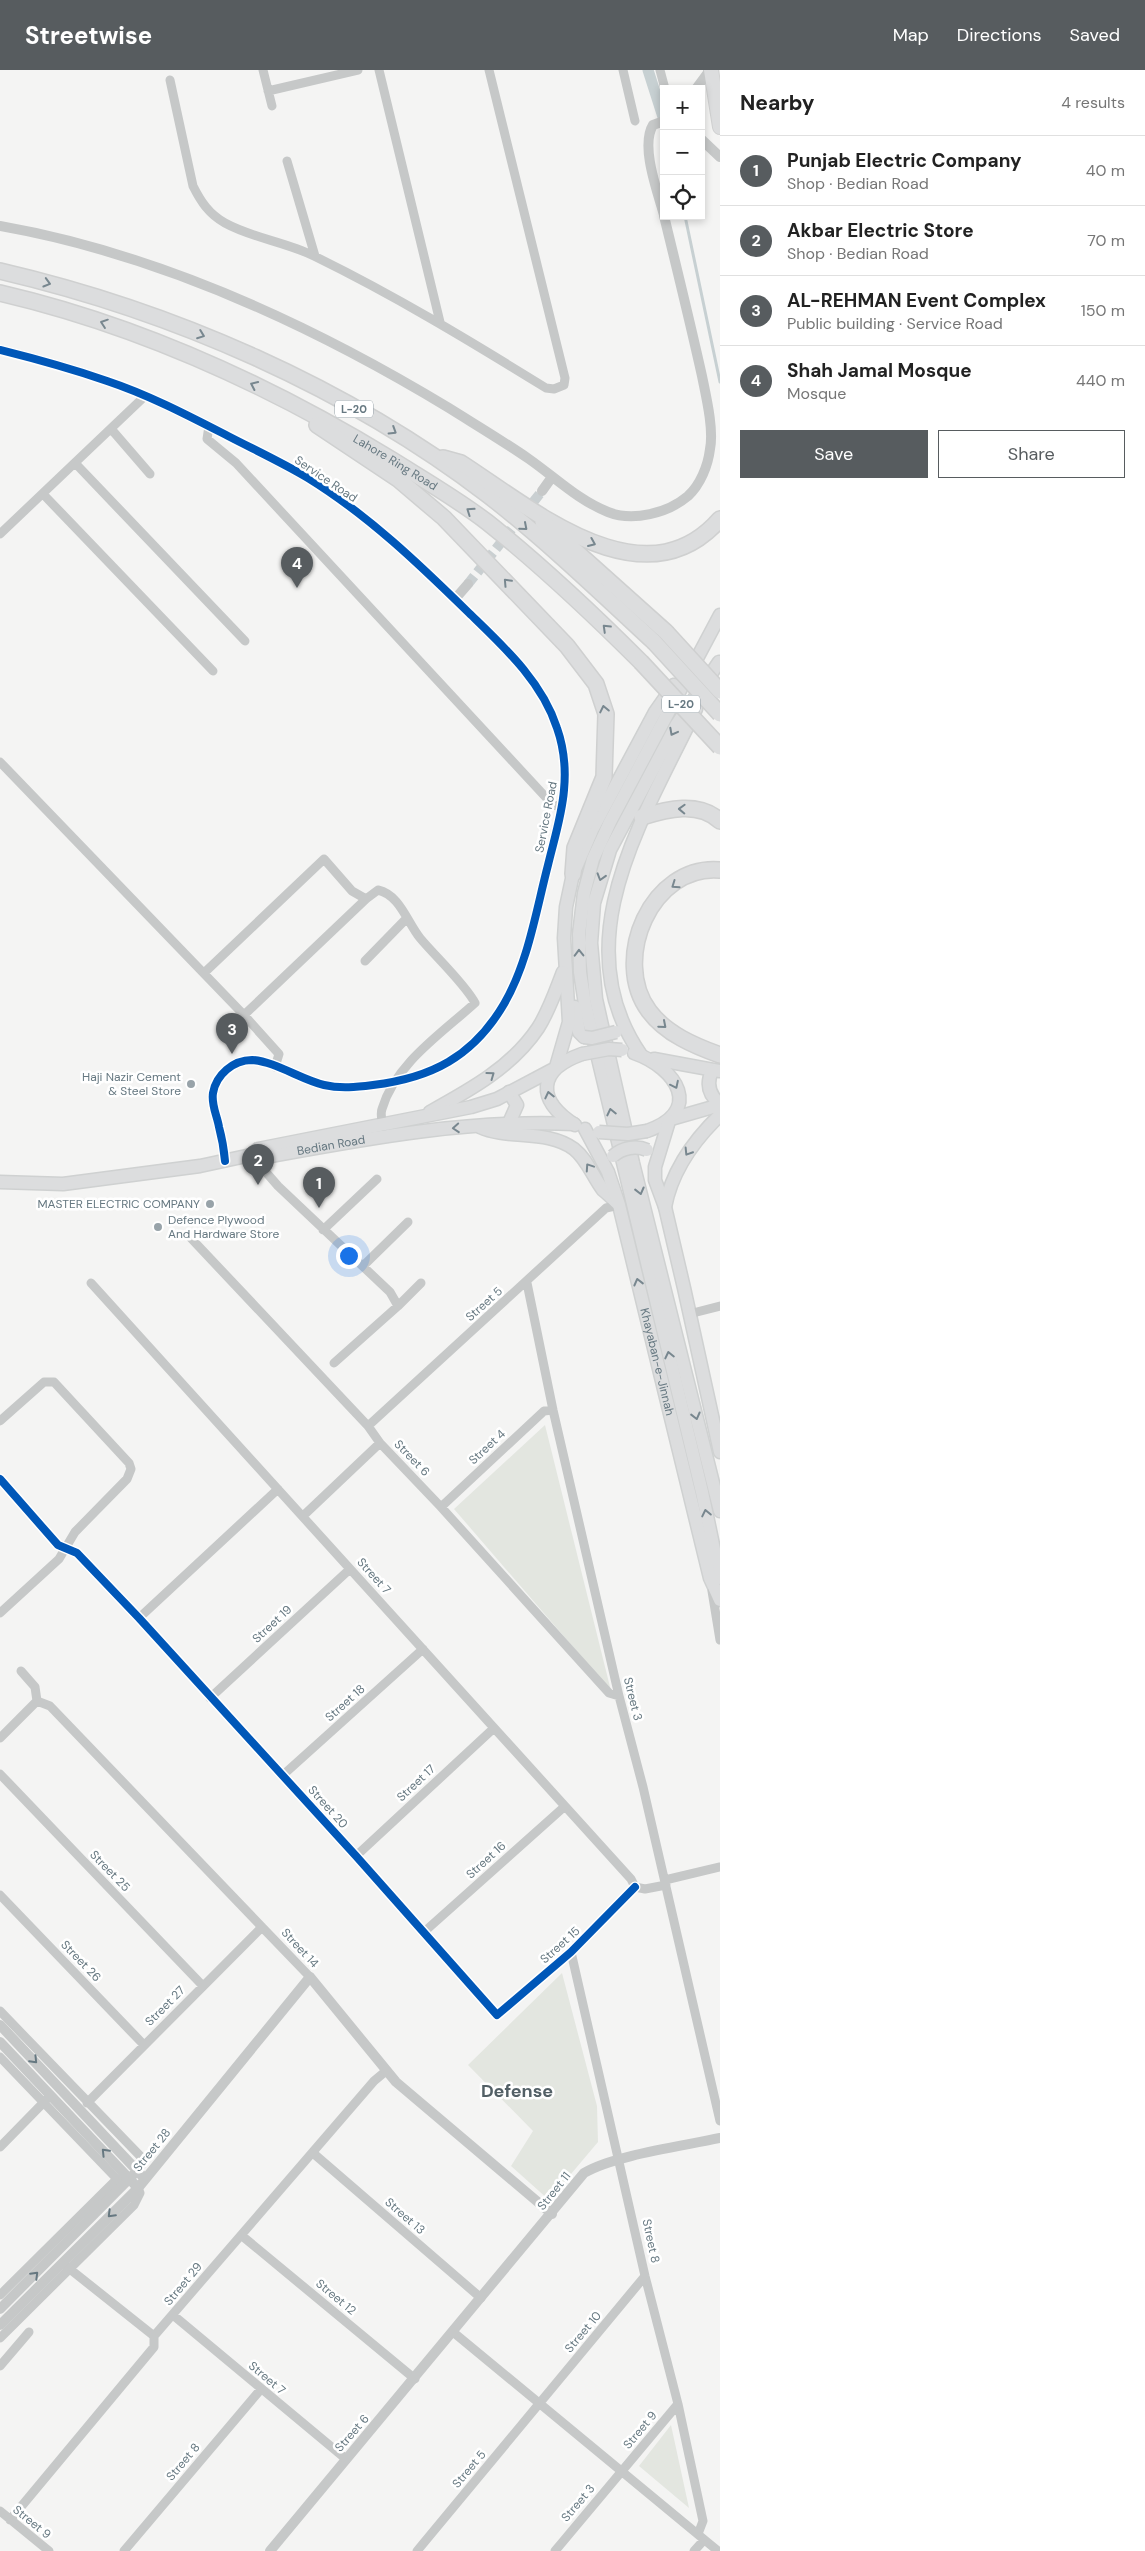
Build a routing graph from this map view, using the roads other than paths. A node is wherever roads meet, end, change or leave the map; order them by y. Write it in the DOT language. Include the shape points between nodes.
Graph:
graph roads {
  1 [pos="263,70"];
  2 [pos="358,70"];
  3 [pos="379,70"];
  4 [pos="489,70"];
  5 [pos="623,70"];
  6 [pos="660,70"];
  7 [pos="711,70"];
  8 [pos="170,80"];
  9 [pos="664,85"];
  10 [pos="699,85"];
  11 [pos="268,91"];
  12 [pos="272,106"];
  13 [pos="635,121"];
  14 [pos="660,122"];
  15 [pos="720,127"];
  16 [pos="705,143"];
  17 [pos="720,157"];
  18 [pos="287,161"];
  19 [pos="660,200"];
  20 [pos="665,220"];
  21 [pos="0,226"];
  22 [pos="314,256"];
  23 [pos="0,271"];
  24 [pos="0,293"];
  25 [pos="440,322"];
  26 [pos="0,350"];
  27 [pos="144,396"];
  28 [pos="282,398"];
  29 [pos="209,426"];
  30 [pos="112,430"];
  31 [pos="427,453"];
  32 [pos="76,464"];
  33 [pos="150,474"];
  34 [pos="552,477"];
  35 [pos="542,491"];
  36 [pos="43,494"];
  37 [pos="530,508"];
  38 [pos="720,519"];
  39 [pos="0,534"];
  40 [pos="468,584"];
  41 [pos="455,599"];
  42 [pos="720,615"];
  43 [pos="660,637"];
  44 [pos="245,641"];
  45 [pos="704,643"];
  46 [pos="719,661"];
  47 [pos="213,671"];
  48 [pos="720,691"];
  49 [pos="720,714"];
  50 [pos="720,747"];
  51 [pos="0,762"];
  52 [pos="562,807"];
  53 [pos="642,817"];
  54 [pos="720,821"];
  55 [pos="720,870"];
  56 [pos="573,874"];
  57 [pos="366,899"];
  58 [pos="406,919"];
  59 [pos="365,961"];
  60 [pos="610,964"];
  61 [pos="565,969"];
  62 [pos="204,973"];
  63 [pos="566,986"];
  64 [pos="244,1015"];
  65 [pos="720,1055"];
  66 [pos="644,1057"];
  67 [pos="275,1067"];
  68 [pos="554,1068"];
  69 [pos="716,1071"];
  70 [pos="395,1082"];
  71 [pos="509,1092"];
  72 [pos="720,1104"];
  73 [pos="720,1115"];
  74 [pos="419,1118"];
  75 [pos="670,1120"];
  76 [pos="510,1123"];
  77 [pos="479,1126"];
  78 [pos="579,1127"];
  79 [pos="383,1131"];
  80 [pos="251,1155"];
  81 [pos="225,1161"];
  82 [pos="655,1167"];
  83 [pos="377,1179"];
  84 [pos="0,1182"];
  85 [pos="618,1202"];
  86 [pos="665,1207"];
  87 [pos="408,1222"];
  88 [pos="323,1230"];
  89 [pos="188,1235"];
  90 [pos="363,1266"];
  91 [pos="91,1282"];
  92 [pos="421,1283"];
  93 [pos="527,1283"];
  94 [pos="398,1306"];
  95 [pos="720,1306"];
  96 [pos="689,1314"];
  97 [pos="334,1364"];
  98 [pos="553,1410"];
  99 [pos="0,1421"];
  100 [pos="368,1426"];
  101 [pos="380,1443"];
  102 [pos="720,1452"];
  103 [pos="0,1479"];
  104 [pos="278,1490"];
  105 [pos="441,1507"];
  106 [pos="720,1511"];
  107 [pos="304,1516"];
  108 [pos="67,1547"];
  109 [pos="350,1569"];
  110 [pos="715,1578"];
  111 [pos="720,1600"];
  112 [pos="2,1608"];
  113 [pos="139,1618"];
  114 [pos="720,1640"];
  115 [pos="423,1649"];
  116 [pos="20,1671"];
  117 [pos="619,1696"];
  118 [pos="210,1698"];
  119 [pos="35,1703"];
  120 [pos="494,1728"];
  121 [pos="0,1738"];
  122 [pos="0,1774"];
  123 [pos="283,1775"];
  124 [pos="564,1807"];
  125 [pos="356,1856"];
  126 [pos="720,1868"];
  127 [pos="665,1882"];
  128 [pos="635,1887"];
  129 [pos="0,1895"];
  130 [pos="262,1927"];
  131 [pos="424,1932"];
  132 [pos="571,1952"];
  133 [pos="310,1977"];
  134 [pos="203,1986"];
  135 [pos="0,2011"];
  136 [pos="497,2015"];
  137 [pos="0,2025"];
  138 [pos="0,2042"];
  139 [pos="144,2045"];
  140 [pos="0,2057"];
  141 [pos="386,2071"];
  142 [pos="47,2099"];
  143 [pos="87,2104"];
  144 [pos="720,2121"];
  145 [pos="720,2138"];
  146 [pos="0,2147"];
  147 [pos="313,2153"];
  148 [pos="620,2160"];
  149 [pos="149,2165"];
  150 [pos="133,2174"];
  151 [pos="117,2179"];
  152 [pos="141,2183"];
  153 [pos="552,2214"];
  154 [pos="241,2235"];
  155 [pos="66,2266"];
  156 [pos="646,2276"];
  157 [pos="0,2295"];
  158 [pos="481,2298"];
  159 [pos="0,2309"];
  160 [pos="173,2315"];
  161 [pos="0,2325"];
  162 [pos="29,2332"];
  163 [pos="453,2332"];
  164 [pos="154,2336"];
  165 [pos="0,2338"];
  166 [pos="0,2366"];
  167 [pos="415,2380"];
  168 [pos="261,2389"];
  169 [pos="540,2403"];
  170 [pos="678,2404"];
  171 [pos="346,2459"];
  172 [pos="621,2472"];
  173 [pos="0,2512"];
  174 [pos="10,2520"];
  175 [pos="701,2537"];
  176 [pos="49,2551"];
  177 [pos="124,2551"];
  178 [pos="270,2551"];
  179 [pos="417,2551"];
  180 [pos="555,2551"];
  181 [pos="694,2551"];
  182 [pos="718,2551"];
  1 -- 11 [label="street"];
  2 -- 11 [label="street"];
  3 -- 25 [label="street"];
  4 -- 25 [label="street" via="563,368 564,385 546,388"];
  5 -- 13 [label="street"];
  6 -- 9 [label="street"];
  7 -- 10 [label="street"];
  7 -- 15 [label="main road"];
  8 -- 22 [label="street" via="193,186 201,203 226,224"];
  11 -- 12 [label="street"];
  14 -- 19 [label="street" via="653,125 648,138"];
  16 -- 17 [label="street"];
  18 -- 22 [label="street"];
  20 -- 34 [label="street" via="706,400 711,447 704,474 690,495 673,506 635,516 611,513 573,494"];
  21 -- 34 [label="street" via="49,235 135,261 215,290 325,339 463,417"];
  22 -- 25 [label="street"];
  23 -- 31 [label="highway, Lahore Ring Road / L-20, one-way" via="83,294 207,337 322,392"];
  28 -- 24 [label="highway, Lahore Ring Road / L-20, one-way" via="140,336 53,306"];
  26 -- 27 [label="street, Service Road" via="110,382"];
  27 -- 29 [label="street, Service Road"];
  27 -- 30 [label="street"];
  50 -- 28 [label="highway, Lahore Ring Road / L-20, one-way, bridge" via="641,662 550,576 486,522 365,443"];
  56 -- 28 [label="highway, one-way" via="575,848 604,777 607,730 602,699 588,671 444,518 398,480 330,435"];
  29 -- 41 [label="street, Service Road" via="331,493 400,547"];
  29 -- 52 [label="street" via="207,440 236,463 553,805"];
  30 -- 32 [label="street"];
  30 -- 33 [label="street"];
  31 -- 37 [label="highway" via="461,464"];
  31 -- 43 [label="highway, Lahore Ring Road / L-20, one-way" via="488,495"];
  32 -- 36 [label="street"];
  32 -- 44 [label="street"];
  34 -- 35 [label="street"];
  36 -- 39 [label="street"];
  36 -- 47 [label="street"];
  37 -- 38 [label="highway, one-way" via="594,544 634,554 663,552 683,545"];
  37 -- 43 [label="highway"];
  40 -- 41 [label="street"];
  41 -- 52 [label="street, Service Road" via="536,684 548,705 564,762"];
  42 -- 45 [label="main road"];
  43 -- 48 [label="highway, bridge"];
  43 -- 49 [label="highway, Lahore Ring Road / L-20, bridge"];
  45 -- 56 [label="main road" via="655,712 592,830"];
  110 -- 45 [label="main road, one-way" via="699,1482 585,1004 579,950 584,893 598,846"];
  46 -- 53 [label="main road"];
  46 -- 106 [label="main road, one-way" via="677,724 610,850 594,903 591,943 596,999 616,1090"];
  51 -- 62 [label="street"];
  52 -- 70 [label="street, Service Road" via="523,958 502,1007 483,1033 458,1056 428,1073"];
  54 -- 53 [label="highway, one-way" via="700,810 681,808 660,810"];
  53 -- 60 [label="main road" via="614,897 609,932"];
  55 -- 65 [label="highway, one-way" via="687,876 658,898 642,926 634,955 638,986 648,1010 678,1036"];
  56 -- 61 [label="main road" via="565,920"];
  57 -- 58 [label="street" via="378,890 386,892 400,905"];
  57 -- 62 [label="street" via="352,891 324,859"];
  57 -- 64 [label="street"];
  58 -- 59 [label="street"];
  58 -- 70 [label="street" via="475,1003 412,1059"];
  60 -- 63 [label="main road, bridge" via="606,979 616,1032 584,1037 579,1032 574,997"];
  60 -- 66 [label="main road" via="614,998 623,1027"];
  61 -- 63 [label="main road"];
  74 -- 61 [label="main road, one-way" via="483,1081 526,1044 547,1011"];
  62 -- 64 [label="street"];
  63 -- 68 [label="main road" via="569,1022"];
  64 -- 67 [label="street" via="278,1054"];
  66 -- 68 [label="main road, bridge" via="609,1049 582,1054"];
  66 -- 69 [label="main road"];
  66 -- 75 [label="main road, one-way" via="665,1070 678,1086 679,1101"];
  67 -- 70 [label="street, Service Road" via="336,1087"];
  67 -- 81 [label="street, Service Road" via="253,1060 242,1061 226,1070 215,1085 212,1103"];
  68 -- 71 [label="main road"];
  78 -- 68 [label="main road, one-way" via="558,1113 550,1101 548,1081"];
  69 -- 72 [label="main road" via="708,1084"];
  70 -- 79 [label="street" via="381,1110"];
  71 -- 74 [label="main road" via="471,1107"];
  71 -- 76 [label="main road" via="518,1105"];
  72 -- 75 [label="main road"];
  73 -- 86 [label="main road, one-way" via="684,1156 668,1191"];
  74 -- 79 [label="main road"];
  75 -- 78 [label="main road, bridge" via="647,1131 628,1134"];
  75 -- 82 [label="main road"];
  76 -- 77 [label="main road, Bedian Road"];
  76 -- 78 [label="main road, Bedian Road"];
  77 -- 79 [label="main road, Bedian Road, one-way"];
  85 -- 77 [label="main road, one-way" via="603,1189 582,1158 569,1146 549,1139 491,1132"];
  78 -- 85 [label="main road, Khayaban-e-Jinnah" via="608,1172"];
  79 -- 80 [label="main road, Bedian Road" via="260,1158"];
  80 -- 81 [label="main road, Bedian Road"];
  80 -- 88 [label="street"];
  81 -- 84 [label="main road, Bedian Road" via="63,1184"];
  82 -- 85 [label="main road, bridge" via="647,1150 628,1148 613,1156 611,1164 620,1191"];
  82 -- 86 [label="main road" via="657,1189"];
  83 -- 88 [label="street"];
  85 -- 93 [label="street, Street 5" via="606,1208"];
  110 -- 85 [label="main road, Khayaban-e-Jinnah, one-way"];
  86 -- 96 [label="main road"];
  87 -- 90 [label="street"];
  88 -- 90 [label="street"];
  89 -- 100 [label="street, Street 6"];
  90 -- 94 [label="street" via="390,1292"];
  91 -- 104 [label="street, Street 7"];
  92 -- 94 [label="street"];
  93 -- 98 [label="street, Street 3"];
  93 -- 100 [label="street, Street 5"];
  94 -- 97 [label="street"];
  95 -- 96 [label="street"];
  96 -- 102 [label="main road"];
  98 -- 105 [label="street, Street 4" via="544,1411"];
  98 -- 117 [label="street, Street 3"];
  99 -- 108 [label="street" via="44,1382 54,1382 129,1463 131,1469 127,1479 75,1532"];
  100 -- 101 [label="street, Street 6"];
  101 -- 105 [label="street, Street 6"];
  101 -- 107 [label="street"];
  103 -- 108 [label="street, Street 20" via="58,1545"];
  104 -- 107 [label="street, Street 7"];
  104 -- 113 [label="street"];
  105 -- 117 [label="street, Street 6" via="609,1693"];
  107 -- 109 [label="street, Street 7"];
  108 -- 112 [label="street" via="59,1559"];
  108 -- 113 [label="street, Street 20" via="77,1553"];
  109 -- 115 [label="street, Street 7"];
  109 -- 118 [label="street, Street 19"];
  110 -- 111 [label="main road, Khayaban-e-Jinnah"];
  110 -- 114 [label="street"];
  113 -- 118 [label="street, Street 20"];
  115 -- 120 [label="street, Street 7"];
  115 -- 123 [label="street, Street 18"];
  116 -- 119 [label="street" via="35,1688"];
  117 -- 127 [label="street, Street 3"];
  118 -- 123 [label="street, Street 20"];
  119 -- 121 [label="street"];
  119 -- 130 [label="street, Street 14" via="50,1706"];
  120 -- 124 [label="street, Street 7"];
  120 -- 125 [label="street, Street 17"];
  122 -- 134 [label="street, Street 25"];
  123 -- 125 [label="street, Street 20"];
  124 -- 128 [label="street, Street 7"];
  124 -- 131 [label="street, Street 16"];
  125 -- 131 [label="street, Street 20"];
  126 -- 127 [label="street"];
  127 -- 128 [label="street" via="645,1889"];
  127 -- 144 [label="street, Street 3"];
  128 -- 132 [label="street, Street 15"];
  129 -- 139 [label="street, Street 26"];
  130 -- 133 [label="street, Street 14"];
  130 -- 134 [label="street, Street 27"];
  131 -- 136 [label="street, Street 20"];
  132 -- 136 [label="street, Street 15"];
  132 -- 148 [label="street, Street 8"];
  133 -- 141 [label="street, Street 14"];
  133 -- 149 [label="street, Street 28"];
  134 -- 139 [label="street, Street 27"];
  135 -- 143 [label="street"];
  137 -- 150 [label="street, one-way"];
  138 -- 142 [label="street"];
  139 -- 143 [label="street, Street 27"];
  140 -- 142 [label="street"];
  141 -- 147 [label="street, Street 29"];
  141 -- 153 [label="street, Street 14"];
  142 -- 146 [label="street"];
  150 -- 142 [label="street, one-way"];
  142 -- 151 [label="street"];
  143 -- 149 [label="street"];
  145 -- 148 [label="street, Street 11"];
  147 -- 154 [label="street, Street 29"];
  147 -- 158 [label="street, Street 13"];
  148 -- 153 [label="street, Street 11" via="584,2174"];
  148 -- 156 [label="street, Street 8"];
  149 -- 150 [label="street"];
  149 -- 152 [label="street, Street 28"];
  150 -- 151 [label="street"];
  150 -- 152 [label="street"];
  159 -- 150 [label="street, Street 28, one-way"];
  151 -- 157 [label="street"];
  152 -- 155 [label="street, Street 28"];
  153 -- 158 [label="street, Street 11"];
  154 -- 160 [label="street, Street 29"];
  154 -- 167 [label="street, Street 12"];
  155 -- 161 [label="street, Street 28"];
  155 -- 164 [label="street"];
  155 -- 165 [label="street"];
  156 -- 169 [label="street, Street 10"];
  156 -- 170 [label="street, Street 8"];
  158 -- 163 [label="street, Street 11"];
  160 -- 164 [label="street, Street 29"];
  160 -- 168 [label="street, Street 7"];
  162 -- 166 [label="street"];
  163 -- 167 [label="street, Street 6"];
  163 -- 169 [label="street"];
  164 -- 174 [label="street, Street 29" via="154,2347"];
  167 -- 171 [label="street, Street 6"];
  168 -- 171 [label="street, Street 7"];
  168 -- 177 [label="street, Street 8"];
  169 -- 172 [label="street"];
  169 -- 179 [label="street, Street 5"];
  170 -- 172 [label="street, Street 9"];
  170 -- 175 [label="street, Street 8" via="703,2521"];
  171 -- 178 [label="street, Street 6"];
  172 -- 175 [label="street"];
  172 -- 180 [label="street, Street 3"];
  173 -- 174 [label="street, Street 9"];
  174 -- 176 [label="street, Street 9"];
  175 -- 181 [label="street"];
  175 -- 182 [label="street"];
}
